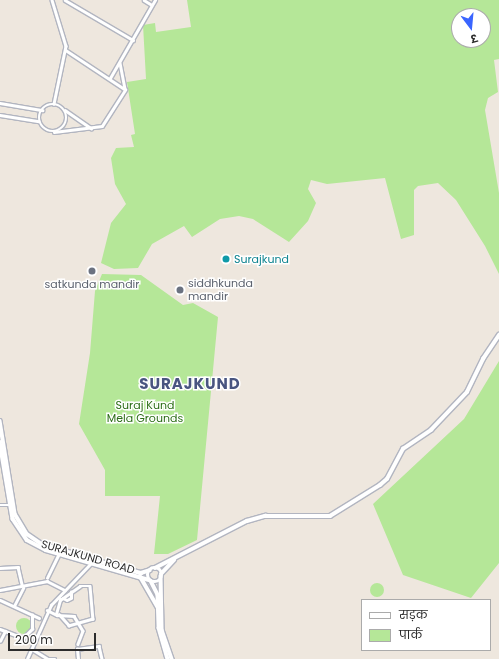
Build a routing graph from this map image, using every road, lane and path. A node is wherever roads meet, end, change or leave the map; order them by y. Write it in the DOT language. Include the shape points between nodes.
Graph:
graph roads {
  1 [pos="52,0"];
  2 [pos="65,0"];
  3 [pos="144,0"];
  4 [pos="155,0"];
  5 [pos="152,5"];
  6 [pos="133,40"];
  7 [pos="66,51"];
  8 [pos="120,63"];
  9 [pos="110,78"];
  10 [pos="125,90"];
  11 [pos="0,103"];
  12 [pos="54,104"];
  13 [pos="42,110"];
  14 [pos="65,110"];
  15 [pos="0,115"];
  16 [pos="39,121"];
  17 [pos="91,128"];
  18 [pos="54,132"];
  19 [pos="499,335"];
  20 [pos="0,421"];
  21 [pos="0,442"];
  22 [pos="1,450"];
  23 [pos="0,505"];
  24 [pos="11,505"];
  25 [pos="59,554"];
  26 [pos="178,556"];
  27 [pos="92,562"];
  28 [pos="0,568"];
  29 [pos="155,568"];
  30 [pos="150,570"];
  31 [pos="161,575"];
  32 [pos="140,576"];
  33 [pos="47,578"];
  34 [pos="150,580"];
  35 [pos="23,587"];
  36 [pos="0,590"];
  37 [pos="65,590"];
  38 [pos="71,592"];
  39 [pos="63,598"];
  40 [pos="0,600"];
  41 [pos="14,606"];
  42 [pos="158,608"];
  43 [pos="48,610"];
  44 [pos="57,614"];
  45 [pos="32,615"];
  46 [pos="39,618"];
  47 [pos="81,624"];
  48 [pos="0,629"];
  49 [pos="32,629"];
  50 [pos="5,631"];
  51 [pos="38,632"];
  52 [pos="0,641"];
  53 [pos="78,644"];
  54 [pos="32,649"];
  55 [pos="27,659"];
  56 [pos="48,659"];
  57 [pos="55,659"];
  58 [pos="78,659"];
  59 [pos="102,659"];
  60 [pos="168,659"];
  61 [pos="172,659"];
  1 -- 7 [label="street"];
  2 -- 6 [label="street"];
  3 -- 5 [label="street"];
  4 -- 5 [label="street"];
  5 -- 6 [label="street"];
  6 -- 8 [label="street"];
  7 -- 9 [label="street"];
  7 -- 12 [label="street"];
  8 -- 9 [label="street"];
  8 -- 10 [label="street"];
  9 -- 10 [label="street"];
  10 -- 17 [label="street" via="103,125"];
  11 -- 13 [label="street"];
  12 -- 13 [label="street"];
  12 -- 14 [label="street"];
  13 -- 16 [label="street"];
  14 -- 17 [label="street"];
  14 -- 18 [label="street" via="67,116 64,127"];
  15 -- 16 [label="street"];
  16 -- 18 [label="street" via="44,130"];
  17 -- 18 [label="street"];
  19 -- 26 [label="main road" via="483,359 467,392 431,430 403,449 387,479 380,485 330,516 257,518"];
  20 -- 24 [label="main road, SURAJKUND ROAD"];
  21 -- 22 [label="main road, SURAJKUND ROAD"];
  22 -- 24 [label="main road, SURAJKUND ROAD"];
  23 -- 24 [label="street"];
  24 -- 25 [label="main road, SURAJKUND ROAD" via="16,526 27,540"];
  24 -- 27 [label="main road, SURAJKUND ROAD" via="20,526 37,542"];
  25 -- 27 [label="main road, SURAJKUND ROAD"];
  25 -- 33 [label="street"];
  26 -- 29 [label="main road"];
  26 -- 31 [label="main road"];
  27 -- 30 [label="main road, SURAJKUND ROAD" via="140,572"];
  27 -- 32 [label="main road, SURAJKUND ROAD"];
  27 -- 37 [label="street"];
  28 -- 35 [label="street" via="18,567"];
  29 -- 30 [label="main road"];
  29 -- 31 [label="main road"];
  30 -- 34 [label="main road"];
  31 -- 34 [label="main road" via="158,581"];
  31 -- 61 [label="main road" via="162,630"];
  32 -- 34 [label="main road, SURAJKUND ROAD"];
  32 -- 42 [label="main road"];
  34 -- 42 [label="main road" via="158,595"];
  35 -- 36 [label="street"];
  35 -- 37 [label="street" via="47,581"];
  35 -- 41 [label="street"];
  37 -- 43 [label="street"];
  38 -- 39 [label="street"];
  38 -- 39 [label="street" via="71,598"];
  38 -- 47 [label="street" via="85,584 91,589 94,616"];
  39 -- 44 [label="street" via="58,603"];
  40 -- 41 [label="street"];
  41 -- 45 [label="street"];
  42 -- 60 [label="main road" via="159,628"];
  43 -- 44 [label="street"];
  43 -- 51 [label="street"];
  44 -- 47 [label="street" via="73,614"];
  44 -- 47 [label="street" via="67,626"];
  45 -- 46 [label="street"];
  45 -- 49 [label="street"];
  47 -- 53 [label="street" via="83,634"];
  48 -- 50 [label="street"];
  49 -- 50 [label="street" via="21,638"];
  49 -- 51 [label="street"];
  50 -- 52 [label="street"];
  51 -- 54 [label="street"];
  54 -- 55 [label="street"];
  54 -- 56 [label="street"];
  56 -- 57 [label="street"];
  58 -- 59 [label="street" via="79,649 99,646"];
}
